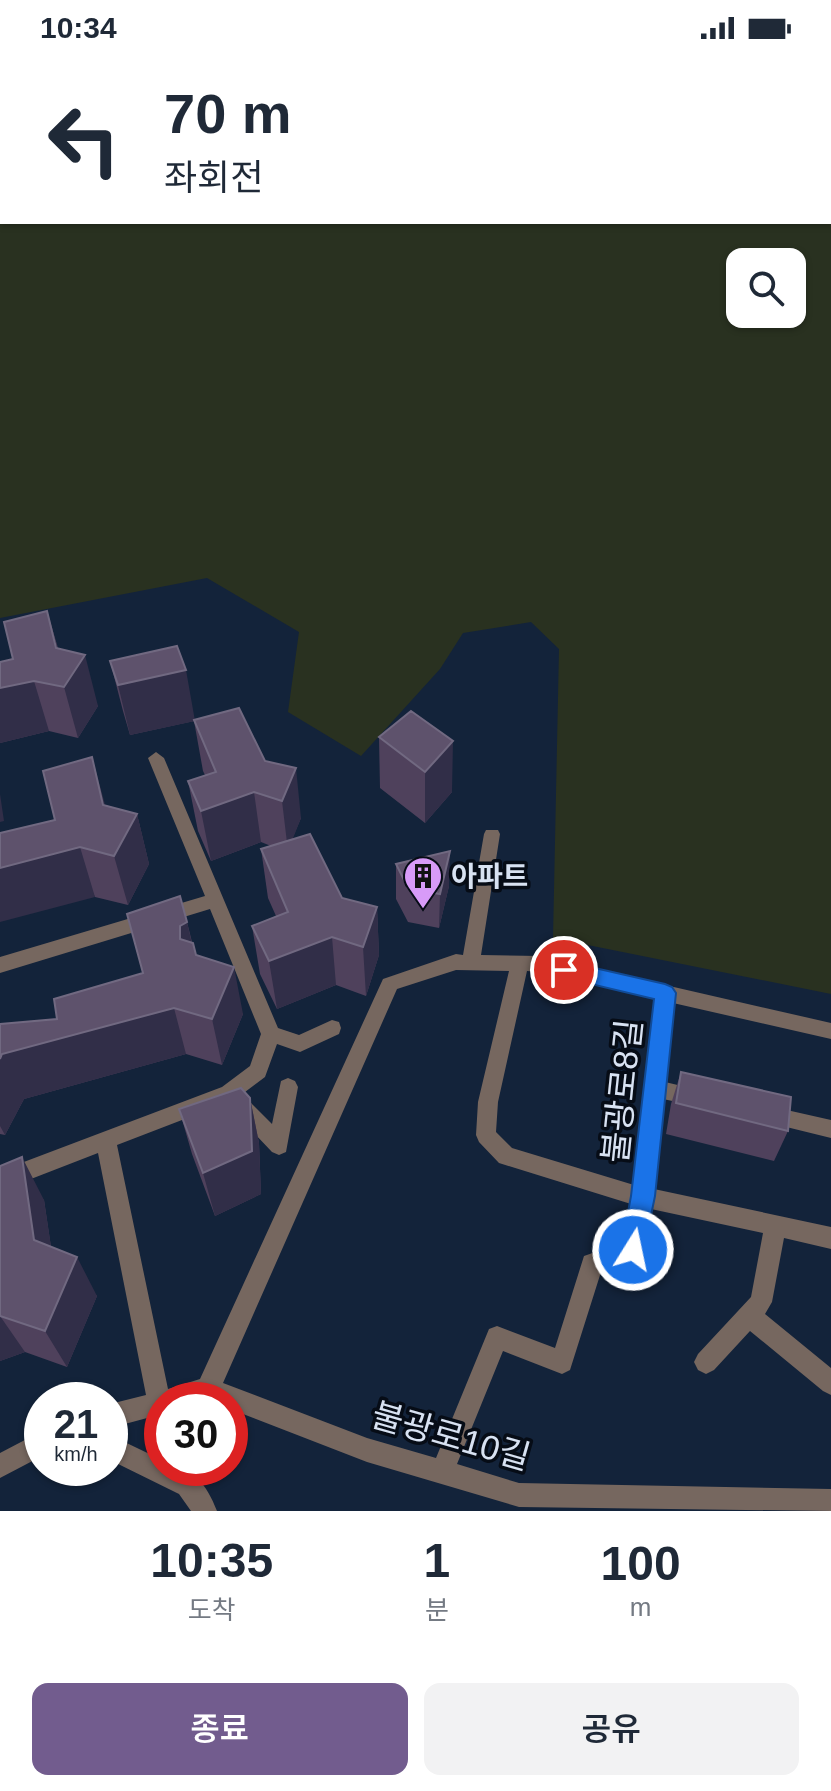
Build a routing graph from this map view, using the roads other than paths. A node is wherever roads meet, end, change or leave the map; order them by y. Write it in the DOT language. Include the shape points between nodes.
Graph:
graph roads {
  1 [pos="156,758"];
  2 [pos="492,834"];
  3 [pos="216,900"];
  4 [pos="464,962"];
  5 [pos="520,964"];
  6 [pos="0,965"];
  7 [pos="665,993"];
  8 [pos="332,1028"];
  9 [pos="831,1031"];
  10 [pos="271,1034"];
  11 [pos="288,1087"];
  12 [pos="654,1088"];
  13 [pos="229,1093"];
  14 [pos="713,1102"];
  15 [pos="743,1109"];
  16 [pos="831,1129"];
  17 [pos="106,1140"];
  18 [pos="0,1181"];
  19 [pos="643,1196"];
  20 [pos="775,1226"];
  21 [pos="831,1238"];
  22 [pos="749,1315"];
  23 [pos="706,1362"];
  24 [pos="159,1382"];
  25 [pos="211,1382"];
  26 [pos="831,1383"];
  27 [pos="248,1404"];
  28 [pos="24,1453"];
  29 [pos="128,1456"];
  30 [pos="0,1466"];
  31 [pos="442,1472"];
  32 [pos="831,1501"];
  33 [pos="205,1511"];
  1 -- 3 [label="street"];
  2 -- 4 [label="street"];
  3 -- 6 [label="street"];
  3 -- 10 [label="street" via="234,965"];
  4 -- 5 [label="street"];
  4 -- 25 [label="street" via="390,984"];
  5 -- 7 [label="street"];
  5 -- 19 [label="street, 불광로8길" via="488,1102 486,1135 506,1156"];
  7 -- 9 [label="street"];
  7 -- 12 [label="street, 불광로8길"];
  8 -- 10 [label="street" via="300,1044"];
  10 -- 13 [label="street" via="258,1071"];
  11 -- 13 [label="street" via="279,1145"];
  12 -- 14 [label="street"];
  12 -- 19 [label="street, 불광로8길"];
  13 -- 17 [label="street"];
  15 -- 16 [label="street"];
  17 -- 18 [label="street"];
  17 -- 24 [label="street"];
  19 -- 20 [label="street, 불광로8길"];
  19 -- 31 [label="street, 불광로8길" via="633,1250 592,1264 562,1362 497,1337"];
  20 -- 21 [label="street, 불광로8길"];
  20 -- 22 [label="street" via="761,1302"];
  22 -- 23 [label="street"];
  22 -- 26 [label="street"];
  27 -- 31 [label="street, 불광로10길"];
  28 -- 30 [label="street"];
  29 -- 33 [label="street" via="188,1485"];
  31 -- 32 [label="street, 불광로10길" via="519,1495"];
}
